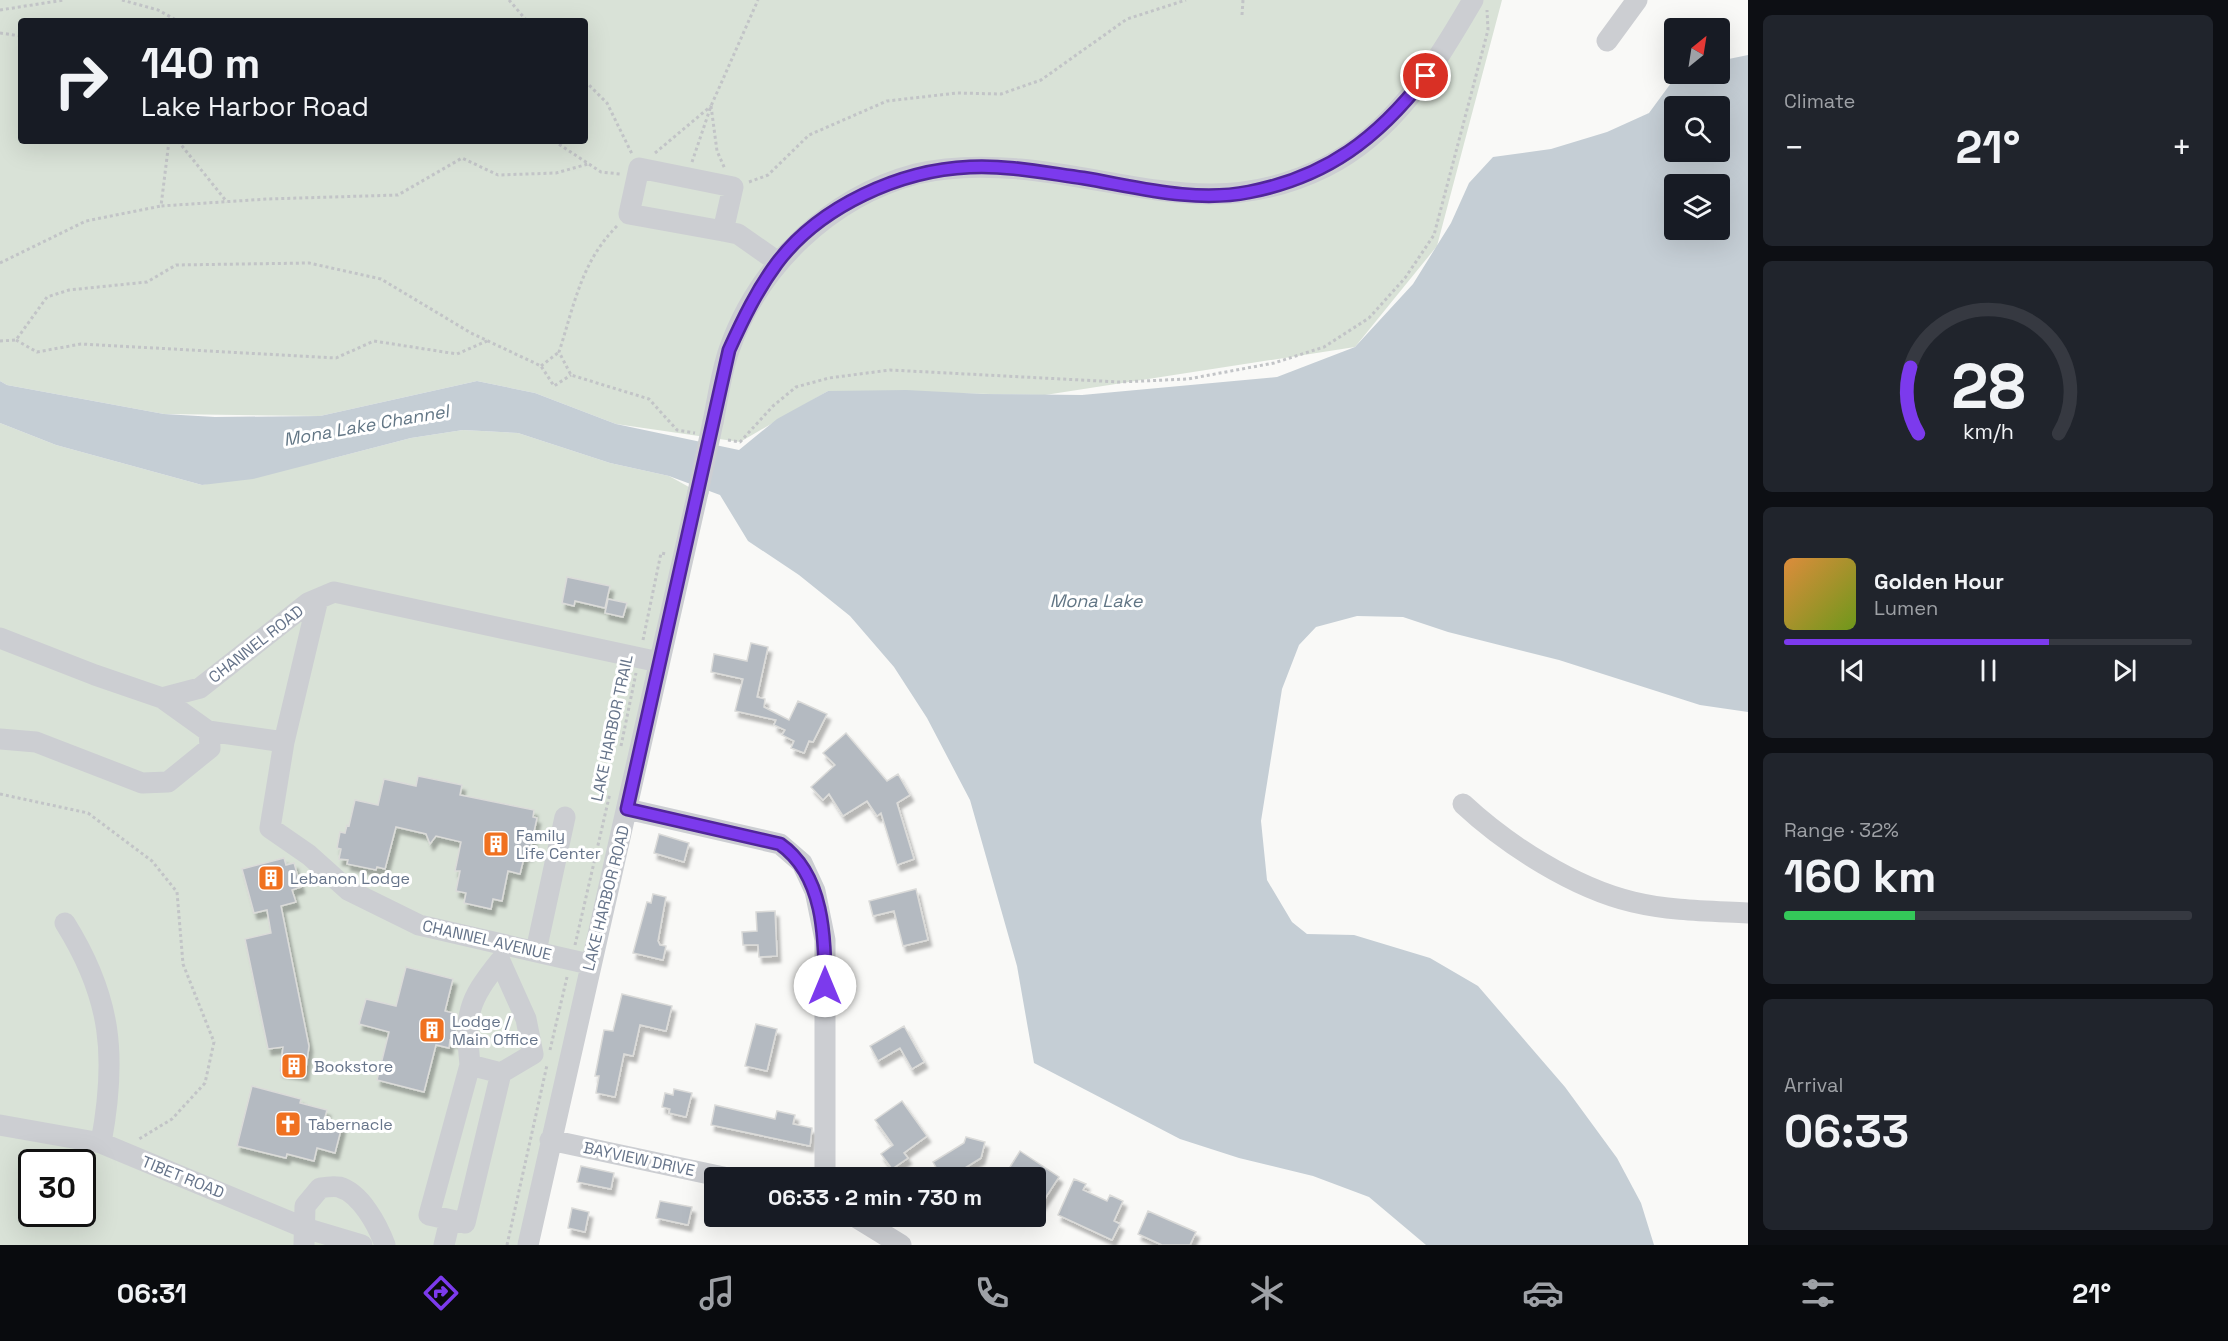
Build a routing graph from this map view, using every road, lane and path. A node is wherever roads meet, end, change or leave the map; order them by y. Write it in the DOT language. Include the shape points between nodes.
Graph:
graph roads {
  1 [pos="64,0"];
  2 [pos="122,0"];
  3 [pos="509,0"];
  4 [pos="758,0"];
  5 [pos="1186,0"];
  6 [pos="1243,0"];
  7 [pos="1637,0"];
  8 [pos="1478,3"];
  9 [pos="0,10"];
  10 [pos="1242,15"];
  11 [pos="173,18"];
  12 [pos="524,18"];
  13 [pos="0,33"];
  14 [pos="18,36"];
  15 [pos="1607,41"];
  16 [pos="588,84"];
  17 [pos="711,106"];
  18 [pos="169,144"];
  19 [pos="180,144"];
  20 [pos="558,144"];
  21 [pos="588,164"];
  22 [pos="638,171"];
  23 [pos="687,177"];
  24 [pos="733,187"];
  25 [pos="228,202"];
  26 [pos="161,206"];
  27 [pos="629,214"];
  28 [pos="723,231"];
  29 [pos="778,262"];
  30 [pos="0,263"];
  31 [pos="0,340"];
  32 [pos="16,340"];
  33 [pos="487,340"];
  34 [pos="559,352"];
  35 [pos="541,366"];
  36 [pos="571,375"];
  37 [pos="710,431"];
  38 [pos="683,556"];
  39 [pos="318,599"];
  40 [pos="0,638"];
  41 [pos="649,659"];
  42 [pos="162,698"];
  43 [pos="209,731"];
  44 [pos="0,739"];
  45 [pos="284,742"];
  46 [pos="621,748"];
  47 [pos="613,782"];
  48 [pos="0,794"];
  49 [pos="1463,804"];
  50 [pos="627,809"];
  51 [pos="565,817"];
  52 [pos="1748,913"];
  53 [pos="65,923"];
  54 [pos="536,951"];
  55 [pos="502,952"];
  56 [pos="580,962"];
  57 [pos="470,1065"];
  58 [pos="501,1073"];
  59 [pos="0,1125"];
  60 [pos="550,1140"];
  61 [pos="110,1147"];
  62 [pos="825,1167"];
  63 [pos="704,1173"];
  64 [pos="450,1220"];
  65 [pos="872,1227"];
  66 [pos="304,1237"];
  67 [pos="362,1245"];
  68 [pos="385,1245"];
  69 [pos="444,1245"];
  70 [pos="507,1245"];
  71 [pos="528,1245"];
  72 [pos="901,1245"];
  1 -- 9 [label="path"];
  2 -- 11 [label="path"];
  3 -- 12 [label="path"];
  4 -- 17 [label="path"];
  5 -- 24 [label="path" via="1127,19 1041,80 1001,94 957,93 887,101 809,135 768,175"];
  6 -- 10 [label="path"];
  7 -- 15 [label="street"];
  8 -- 29 [label="street, LAKE HARBOR ROAD" via="1400,110 1360,145 1325,167 1288,182 1211,196 1021,170 970,167 916,174 860,196 817,224"];
  8 -- 37 [label="path" via="1488,12 1488,30 1434,234 1405,278 1369,318 1324,347 1274,363 1188,379 1119,382 890,369 796,387 740,442"];
  13 -- 14 [label="path"];
  16 -- 22 [label="path" via="607,104"];
  17 -- 22 [label="path"];
  17 -- 23 [label="path"];
  17 -- 24 [label="path" via="717,150"];
  18 -- 26 [label="path"];
  19 -- 25 [label="path"];
  20 -- 21 [label="path"];
  21 -- 22 [label="path" via="601,172"];
  21 -- 25 [label="path" via="556,173 498,175 462,158 398,195"];
  22 -- 23 [label="street"];
  22 -- 27 [label="street"];
  23 -- 24 [label="street"];
  24 -- 28 [label="street"];
  25 -- 26 [label="path"];
  26 -- 30 [label="path" via="86,221"];
  27 -- 28 [label="street"];
  27 -- 34 [label="path" via="600,243 587,264"];
  28 -- 29 [label="street" via="738,234"];
  29 -- 37 [label="street, LAKE HARBOR ROAD" via="747,309 729,350"];
  31 -- 32 [label="path"];
  32 -- 33 [label="path" via="37,352 81,344 336,358 374,341 457,354"];
  32 -- 33 [label="path" via="47,297 69,290 147,282 176,265 309,263 381,279"];
  33 -- 35 [label="path"];
  34 -- 35 [label="path"];
  34 -- 36 [label="path"];
  35 -- 36 [label="path" via="554,386"];
  36 -- 37 [label="path" via="649,399 677,430"];
  37 -- 38 [label="street, LAKE HARBOR ROAD, bridge"];
  38 -- 41 [label="street, LAKE HARBOR ROAD"];
  38 -- 41 [label="path, LAKE HARBOR TRAIL" via="661,553"];
  39 -- 41 [label="street, CHANNEL ROAD" via="334,592"];
  39 -- 42 [label="street, CHANNEL ROAD" via="200,688"];
  39 -- 45 [label="street"];
  40 -- 42 [label="street"];
  41 -- 46 [label="path, LAKE HARBOR TRAIL"];
  41 -- 50 [label="street, LAKE HARBOR ROAD"];
  42 -- 43 [label="street"];
  43 -- 44 [label="street" via="210,748 168,782 142,783 36,742"];
  43 -- 45 [label="street"];
  45 -- 55 [label="street, CHANNEL AVENUE" via="270,828 309,855 348,890 419,925"];
  47 -- 56 [label="path, LAKE HARBOR TRAIL"];
  48 -- 61 [label="path" via="88,813 152,861 177,892 183,964 214,1042 205,1083 172,1119"];
  49 -- 52 [label="street" via="1496,834 1578,881 1631,902 1678,910"];
  50 -- 56 [label="street, LAKE HARBOR ROAD"];
  50 -- 62 [label="street" via="780,844 801,863 815,891 825,940"];
  51 -- 54 [label="street"];
  53 -- 61 [label="street" via="86,956 104,1007 110,1069"];
  54 -- 55 [label="street, CHANNEL AVENUE"];
  54 -- 56 [label="street, CHANNEL AVENUE"];
  55 -- 57 [label="street" via="477,990 466,1027"];
  55 -- 58 [label="street" via="526,1019 533,1054"];
  56 -- 60 [label="street, LAKE HARBOR ROAD" via="569,1067"];
  56 -- 70 [label="path, LAKE HARBOR TRAIL"];
  57 -- 58 [label="street"];
  57 -- 64 [label="street" via="429,1215"];
  58 -- 64 [label="street" via="465,1224"];
  59 -- 61 [label="street, TIBET ROAD" via="53,1132"];
  60 -- 63 [label="street, BAYVIEW DRIVE"];
  60 -- 71 [label="street, LAKE HARBOR ROAD"];
  61 -- 66 [label="street, TIBET ROAD"];
  64 -- 69 [label="street"];
  65 -- 72 [label="street"];
  66 -- 67 [label="street, TIBET ROAD"];
  66 -- 68 [label="street" via="305,1206 312,1195 320,1188 340,1187 363,1207 381,1232"];
}
